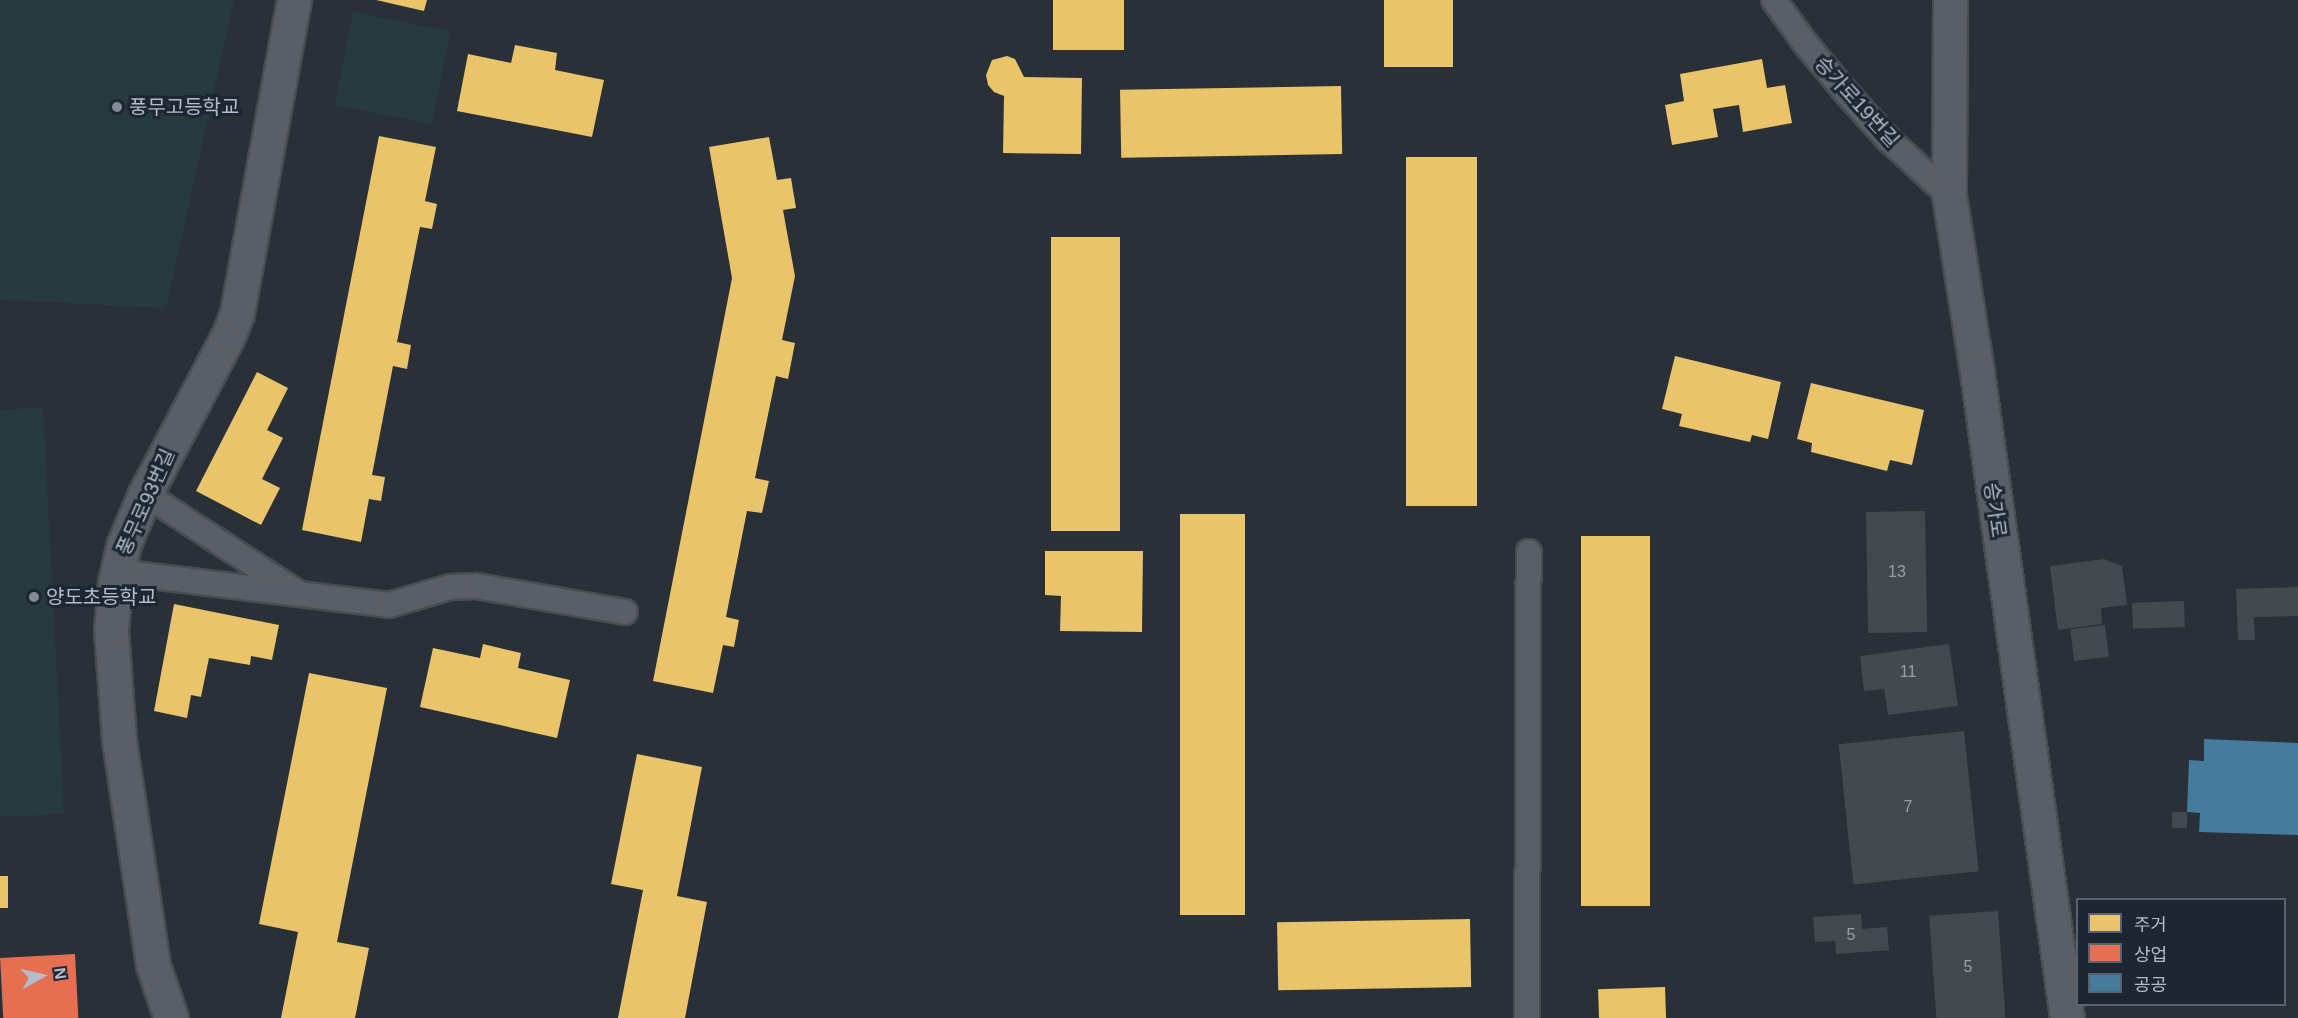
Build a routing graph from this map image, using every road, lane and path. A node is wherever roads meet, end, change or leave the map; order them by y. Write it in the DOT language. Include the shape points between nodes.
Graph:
graph roads {
  1 [pos="294,0"];
  2 [pos="1774,0"];
  3 [pos="1950,0"];
  4 [pos="1948,195"];
  5 [pos="145,494"];
  6 [pos="1529,552"];
  7 [pos="117,572"];
  8 [pos="299,594"];
  9 [pos="625,612"];
  10 [pos="171,1018"];
  11 [pos="1527,1018"];
  12 [pos="2067,1018"];
  1 -- 5 [label="street, 풍무로93번길" via="237,313 230,334"];
  2 -- 4 [label="lane, 승가로19번길" via="1844,90 1888,139"];
  3 -- 4 [label="street, 승가로"];
  4 -- 12 [label="street, 승가로" via="1977,372"];
  5 -- 7 [label="street, 풍무로93번길"];
  5 -- 8 [label="lane"];
  6 -- 11 [label="lane"];
  7 -- 8 [label="lane"];
  7 -- 10 [label="street, 풍무로93번길" via="111,628 119,739 153,965"];
  8 -- 9 [label="lane" via="389,605 450,587 476,586"];
}
